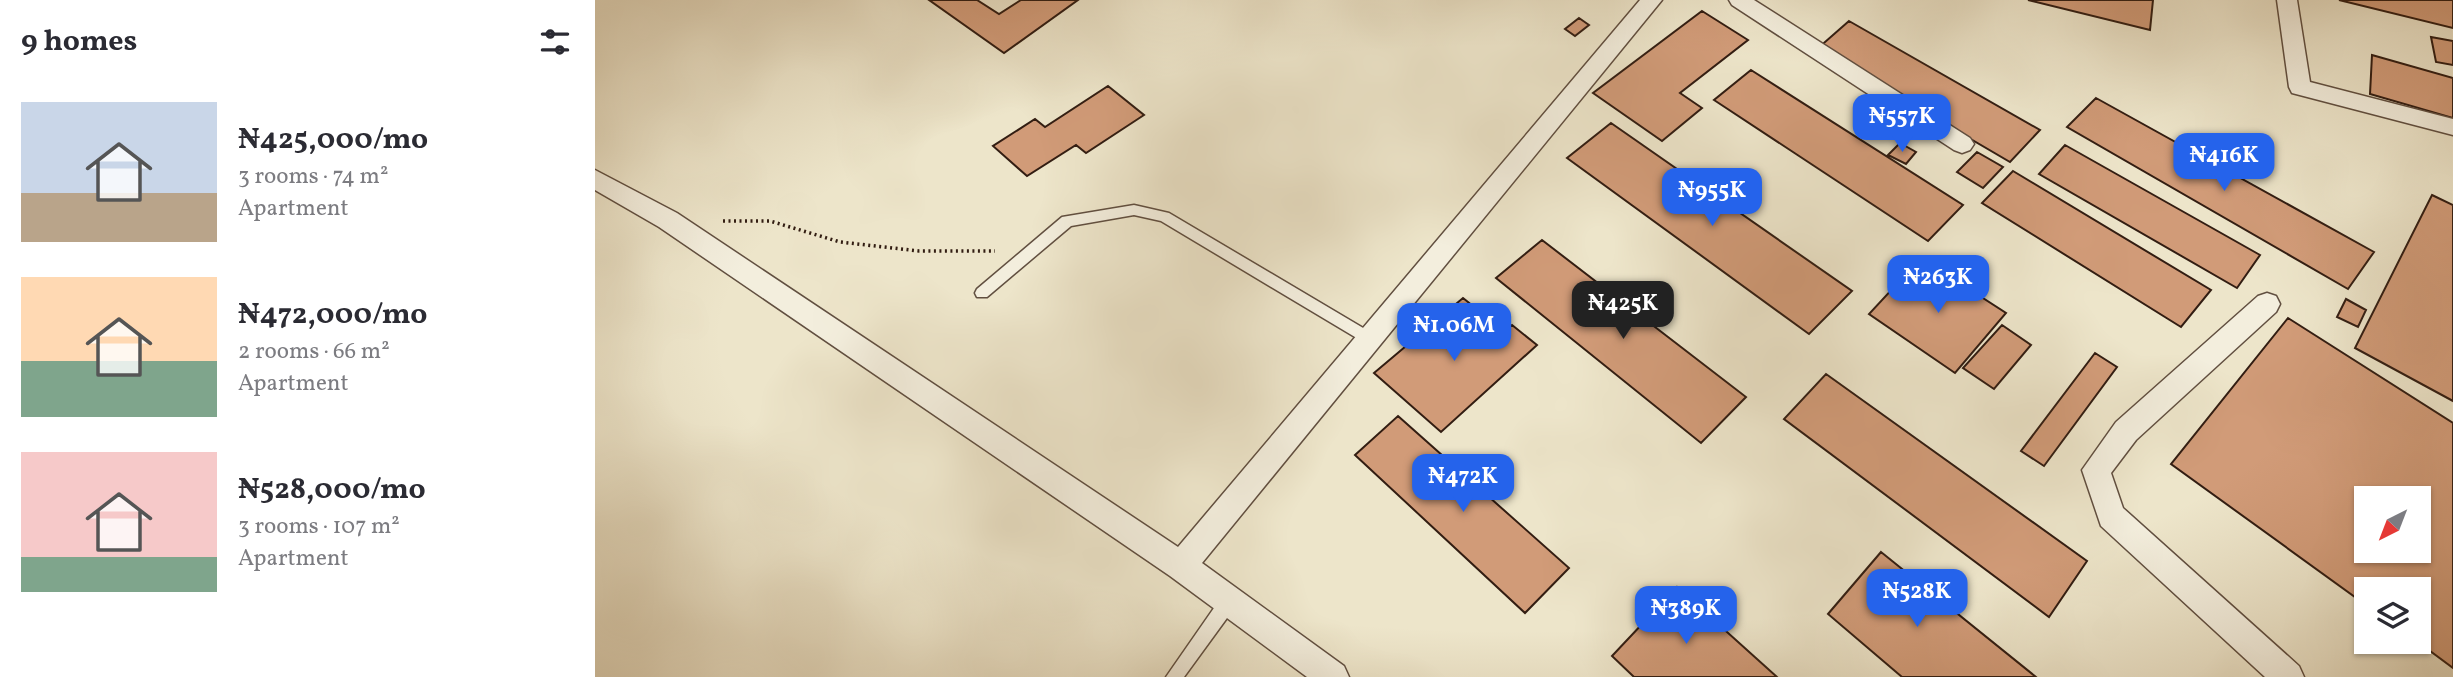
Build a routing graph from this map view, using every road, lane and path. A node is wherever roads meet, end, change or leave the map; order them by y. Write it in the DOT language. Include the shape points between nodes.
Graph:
graph roads {
  1 [pos="1652,0"];
  2 [pos="1739,0"];
  3 [pos="2287,0"];
  4 [pos="2453,127"];
  5 [pos="1962,145"];
  6 [pos="595,179"];
  7 [pos="719,220"];
  8 [pos="1034,251"];
  9 [pos="982,293"];
  10 [pos="2267,304"];
  11 [pos="1370,339"];
  12 [pos="1181,566"];
  13 [pos="1229,601"];
  14 [pos="1174,677"];
  15 [pos="1333,677"];
  16 [pos="2288,677"];
  1 -- 11 [label="street"];
  2 -- 5 [label="street"];
  3 -- 4 [label="street" via="2300,87"];
  6 -- 12 [label="street" via="668,220"];
  7 -- 8 [label="path" via="770,221 840,242 919,251"];
  8 -- 9 [label="lane"];
  8 -- 11 [label="lane" via="1067,221 1134,210 1164,217"];
  10 -- 16 [label="street" via="2126,431 2096,470 2111,516"];
  11 -- 12 [label="street"];
  12 -- 13 [label="street"];
  13 -- 14 [label="lane"];
  13 -- 15 [label="street"];
}
